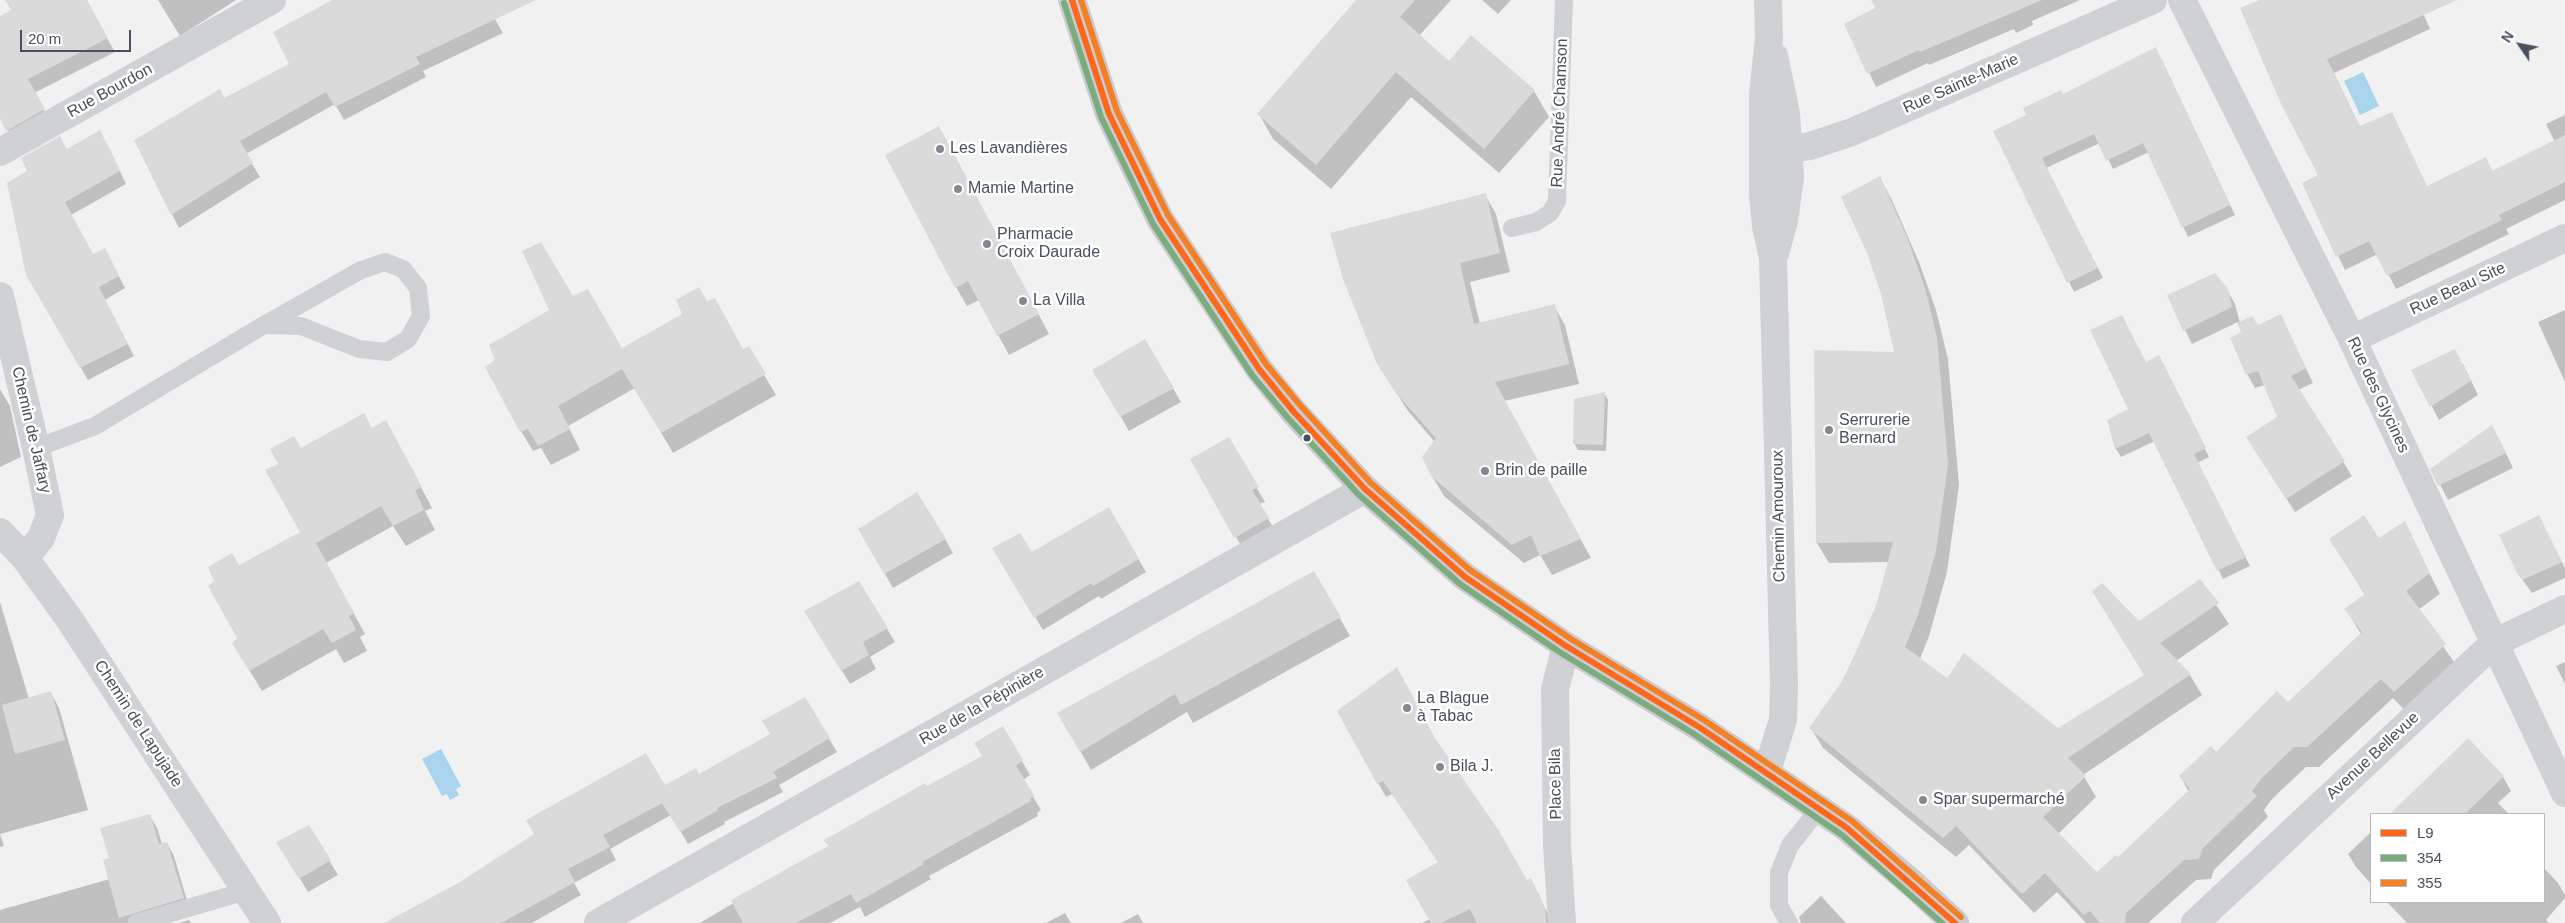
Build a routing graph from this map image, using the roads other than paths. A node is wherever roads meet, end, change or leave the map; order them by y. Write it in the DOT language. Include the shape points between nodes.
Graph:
graph roads {
  1 [pos="272,0"];
  2 [pos="1072,0"];
  3 [pos="1564,0"];
  4 [pos="1768,0"];
  5 [pos="2153,0"];
  6 [pos="2182,0"];
  7 [pos="1777,151"];
  8 [pos="0,152"];
  9 [pos="1512,228"];
  10 [pos="2565,238"];
  11 [pos="0,296"];
  12 [pos="264,325"];
  13 [pos="2352,339"];
  14 [pos="36,448"];
  15 [pos="1365,489"];
  16 [pos="0,532"];
  17 [pos="25,558"];
  18 [pos="2565,609"];
  19 [pos="2494,644"];
  20 [pos="1566,646"];
  21 [pos="1767,772"];
  22 [pos="2565,794"];
  23 [pos="1820,808"];
  24 [pos="246,891"];
  25 [pos="1948,921"];
  26 [pos="137,923"];
  27 [pos="267,923"];
  28 [pos="598,923"];
  29 [pos="1562,923"];
  30 [pos="1789,923"];
  31 [pos="2195,923"];
  1 -- 8 [label="street, Rue Bourdon"];
  2 -- 15 [label="main road" via="1109,114 1160,219 1259,369"];
  3 -- 9 [label="lane, Rue André Chamson" via="1557,201 1550,213 1536,222"];
  4 -- 7 [label="street, Chemin Amouroux" via="1769,38 1763,94"];
  5 -- 7 [label="street, Rue Sainte-Marie" via="1852,132 1810,146"];
  6 -- 13 [label="street, Rue des Glycines"];
  7 -- 21 [label="street, Chemin Amouroux" via="1763,195 1773,258 1784,687 1783,720"];
  10 -- 13 [label="street, Rue Beau Site"];
  11 -- 14 [label="street, Chemin de Jaffary"];
  12 -- 12 [label="lane" via="301,326 359,349 387,352 408,339 421,316 418,288 403,269 385,262 361,270"];
  12 -- 14 [label="lane" via="96,426"];
  13 -- 19 [label="street, Rue des Glycines"];
  14 -- 17 [label="street, Chemin de Jaffary" via="50,515 41,538"];
  15 -- 20 [label="main road" via="1465,577"];
  15 -- 28 [label="street, Rue de la Pépinière"];
  16 -- 17 [label="street, Chemin de Lapujade"];
  17 -- 24 [label="street, Chemin de Lapujade" via="70,620"];
  18 -- 19 [label="street, Avenue Bellevue"];
  19 -- 22 [label="street, Rue des Glycines"];
  19 -- 31 [label="street, Avenue Bellevue"];
  20 -- 21 [label="main road"];
  20 -- 29 [label="street, Place Bila" via="1554,689"];
  21 -- 23 [label="main road"];
  23 -- 25 [label="main road" via="1847,828"];
  23 -- 30 [label="lane" via="1790,845 1779,873 1779,904"];
  24 -- 26 [label="lane"];
  24 -- 27 [label="street, Chemin de Lapujade"];
}
